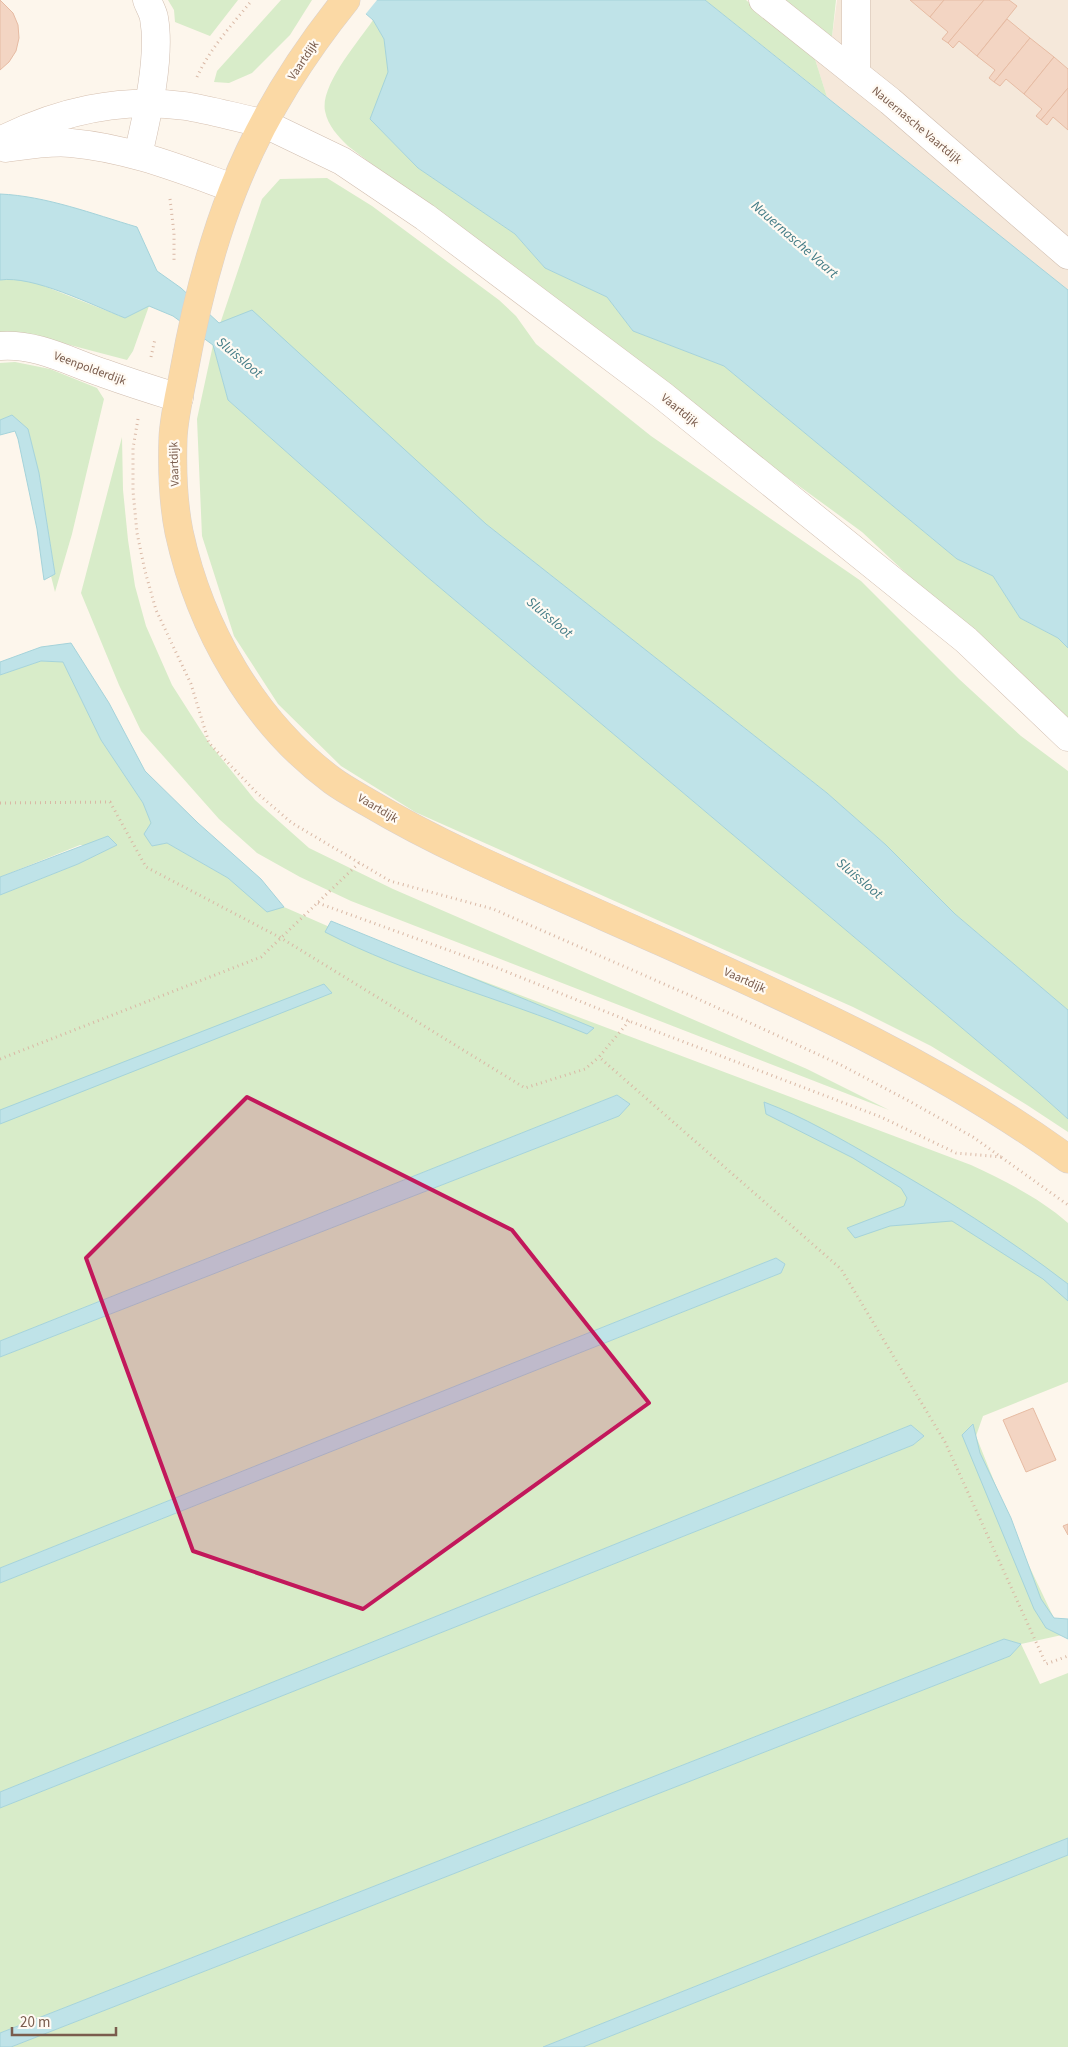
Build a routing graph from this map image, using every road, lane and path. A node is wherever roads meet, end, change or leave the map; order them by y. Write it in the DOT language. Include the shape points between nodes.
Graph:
graph roads {
  1 [pos="147,0"];
  2 [pos="252,0"];
  3 [pos="764,0"];
  4 [pos="856,0"];
  5 [pos="339,9"];
  6 [pos="218,43"];
  7 [pos="856,74"];
  8 [pos="149,103"];
  9 [pos="263,124"];
  10 [pos="0,141"];
  11 [pos="0,149"];
  12 [pos="138,155"];
  13 [pos="233,188"];
  14 [pos="1068,255"];
  15 [pos="0,346"];
  16 [pos="179,398"];
  17 [pos="1068,737"];
  18 [pos="0,803"];
  19 [pos="359,863"];
  20 [pos="318,903"];
  21 [pos="281,938"];
  22 [pos="629,1021"];
  23 [pos="599,1057"];
  24 [pos="0,1059"];
  25 [pos="984,1156"];
  26 [pos="1068,1159"];
  27 [pos="1068,1656"];
  1 -- 8 [label="street" via="154,16 156,41"];
  2 -- 6 [label="path"];
  3 -- 7 [label="street, Nauernasche Vaartdijk"];
  4 -- 7 [label="street"];
  5 -- 9 [label="main road, Vaartdijk" via="295,70"];
  7 -- 14 [label="street, Nauernasche Vaartdijk"];
  8 -- 9 [label="street" via="186,106"];
  8 -- 10 [label="street" via="116,104 86,110 19,131"];
  8 -- 12 [label="street"];
  9 -- 13 [label="main road, Vaartdijk"];
  9 -- 17 [label="street, Vaartdijk" via="342,161 425,217 646,383 966,640"];
  11 -- 12 [label="street" via="70,143"];
  12 -- 13 [label="street"];
  13 -- 16 [label="main road, Vaartdijk" via="209,259"];
  15 -- 16 [label="street, Veenpolderdijk" via="32,348"];
  16 -- 26 [label="main road, Vaartdijk" via="173,433 178,528 193,585 223,653 263,713 296,750 334,782 414,830 829,1018 909,1058"];
  18 -- 21 [label="path" via="110,802 146,868"];
  19 -- 20 [label="path"];
  20 -- 21 [label="path"];
  20 -- 22 [label="path" via="495,967"];
  21 -- 23 [label="path" via="525,1088 585,1069"];
  21 -- 24 [label="path" via="261,957"];
  22 -- 23 [label="path"];
  22 -- 25 [label="path" via="880,1117 956,1153"];
  23 -- 27 [label="path" via="841,1269 946,1442 1046,1664"];
}
